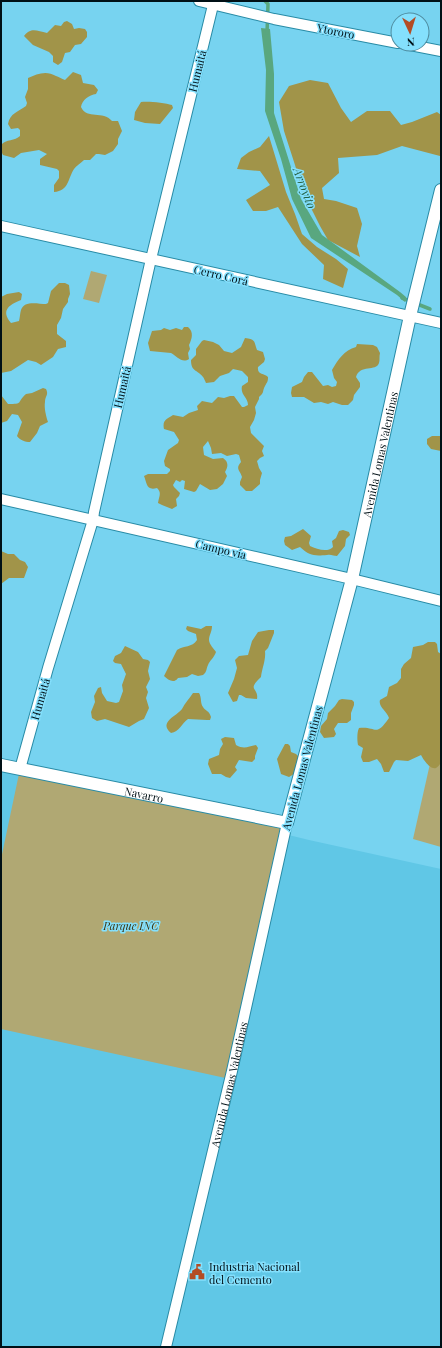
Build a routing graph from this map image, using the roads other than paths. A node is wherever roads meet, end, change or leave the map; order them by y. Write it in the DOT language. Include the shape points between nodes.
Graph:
graph roads {
  1 [pos="200,1"];
  2 [pos="214,2"];
  3 [pos="390,41"];
  4 [pos="430,49"];
  5 [pos="441,51"];
  6 [pos="441,190"];
  7 [pos="1,226"];
  8 [pos="151,259"];
  9 [pos="413,307"];
  10 [pos="441,323"];
  11 [pos="1,499"];
  12 [pos="93,520"];
  13 [pos="352,579"];
  14 [pos="441,601"];
  15 [pos="1,765"];
  16 [pos="20,769"];
  17 [pos="287,824"];
  18 [pos="166,1347"];
  1 -- 2 [label="street, Ytororo"];
  2 -- 3 [label="street, Ytororo" via="269,17"];
  2 -- 8 [label="street, Humaitá"];
  4 -- 5 [label="street"];
  6 -- 9 [label="street, Avenida Lomas Valentinas"];
  7 -- 8 [label="street, Cerro Corá"];
  8 -- 9 [label="street, Cerro Corá"];
  8 -- 12 [label="street, Humaitá"];
  9 -- 10 [label="street, Cerro Corá"];
  9 -- 13 [label="street, Avenida Lomas Valentinas"];
  11 -- 12 [label="street, Campo vía"];
  12 -- 13 [label="street, Campo vía"];
  12 -- 16 [label="street, Humaitá"];
  13 -- 14 [label="street, Campo vía"];
  13 -- 17 [label="street, Avenida Lomas Valentinas"];
  15 -- 16 [label="street, Navarro"];
  16 -- 17 [label="street, Navarro"];
  17 -- 18 [label="street, Avenida Lomas Valentinas" via="232,1071"];
}
